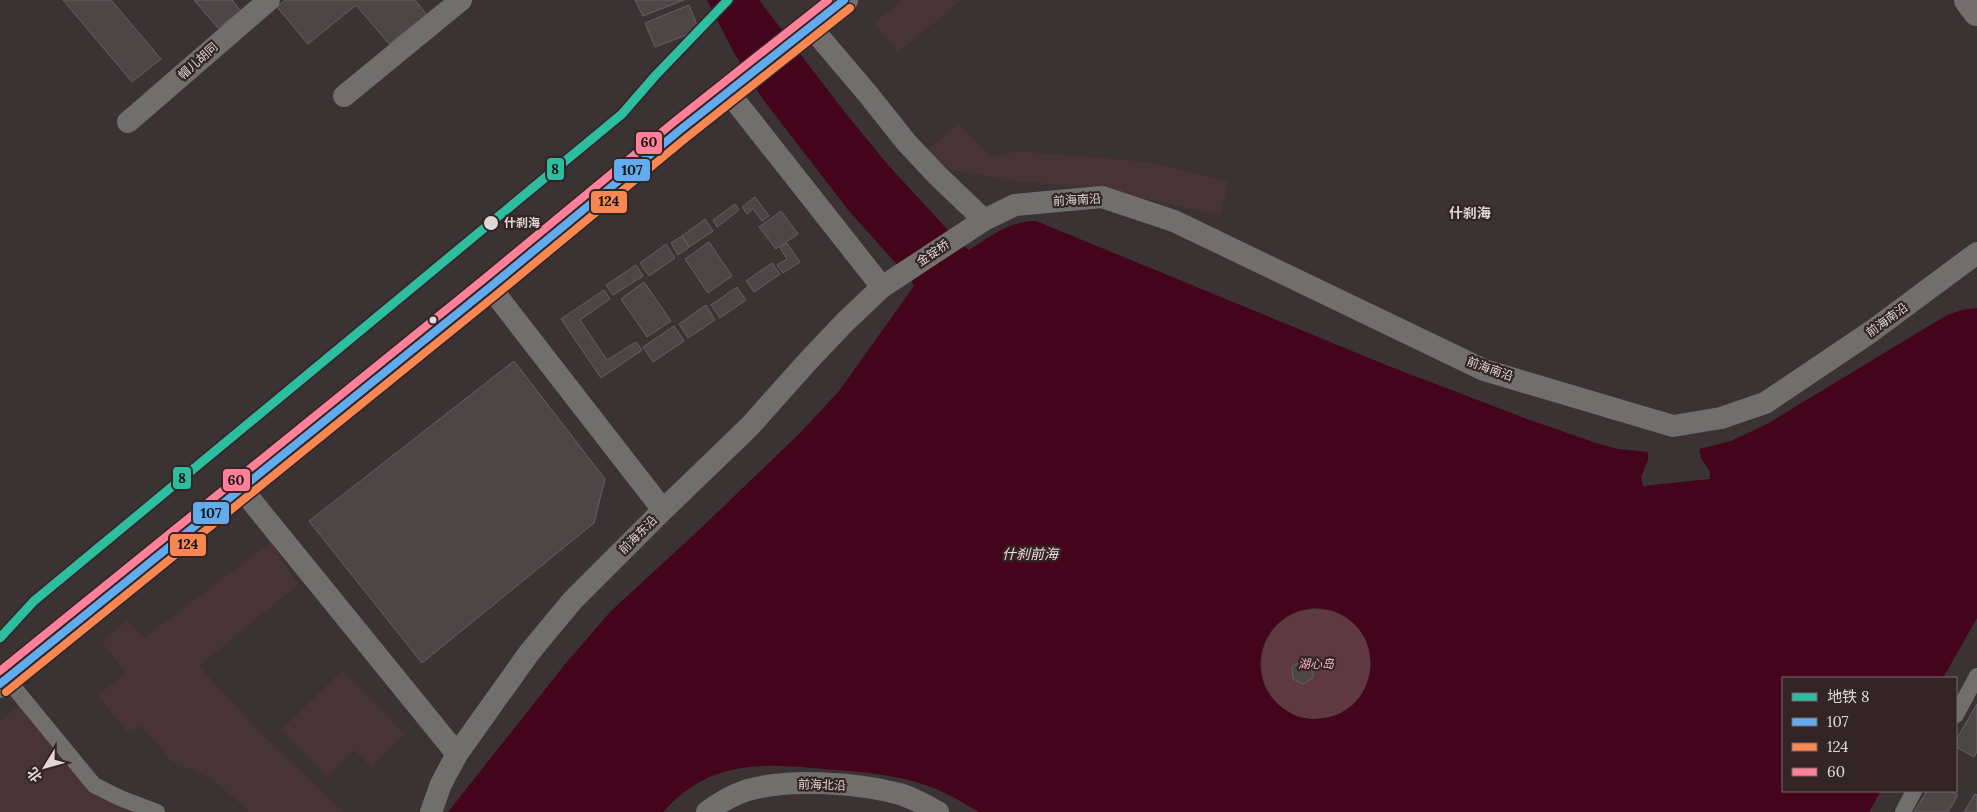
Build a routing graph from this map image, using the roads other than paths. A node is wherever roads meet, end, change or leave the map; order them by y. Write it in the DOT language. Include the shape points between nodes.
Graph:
graph roads {
  1 [pos="269,0"];
  2 [pos="461,0"];
  3 [pos="844,0"];
  4 [pos="1968,0"];
  5 [pos="1977,12"];
  6 [pos="811,27"];
  7 [pos="729,93"];
  8 [pos="344,96"];
  9 [pos="128,122"];
  10 [pos="984,220"];
  11 [pos="1977,253"];
  12 [pos="490,287"];
  13 [pos="882,287"];
  14 [pos="241,488"];
  15 [pos="663,510"];
  16 [pos="1977,676"];
  17 [pos="3,682"];
  18 [pos="1957,713"];
  19 [pos="457,754"];
  20 [pos="1913,792"];
  21 [pos="157,812"];
  22 [pos="431,812"];
  23 [pos="708,812"];
  24 [pos="938,812"];
  25 [pos="1903,812"];
  1 -- 9 [label="street, 帽儿胡同"];
  2 -- 8 [label="street"];
  3 -- 6 [label="main road"];
  4 -- 5 [label="main road"];
  6 -- 7 [label="main road"];
  6 -- 10 [label="street" via="906,142"];
  7 -- 12 [label="main road"];
  7 -- 13 [label="street"];
  10 -- 11 [label="street, 前海南沿" via="1015,205 1102,197 1174,221 1484,370 1672,426 1721,418 1764,403 1872,331"];
  10 -- 13 [label="street, 金锭桥"];
  12 -- 14 [label="main road"];
  12 -- 15 [label="street"];
  13 -- 15 [label="street, 前海东沿" via="845,322 749,427"];
  14 -- 17 [label="main road"];
  14 -- 19 [label="street"];
  15 -- 19 [label="street, 前海东沿" via="566,609 529,653"];
  16 -- 18 [label="street"];
  17 -- 21 [label="street" via="94,785"];
  19 -- 22 [label="street, 前海东沿"];
  20 -- 25 [label="street"];
  23 -- 24 [label="street, 前海北沿" via="723,800 748,790 793,784 871,788 902,795"];
}
